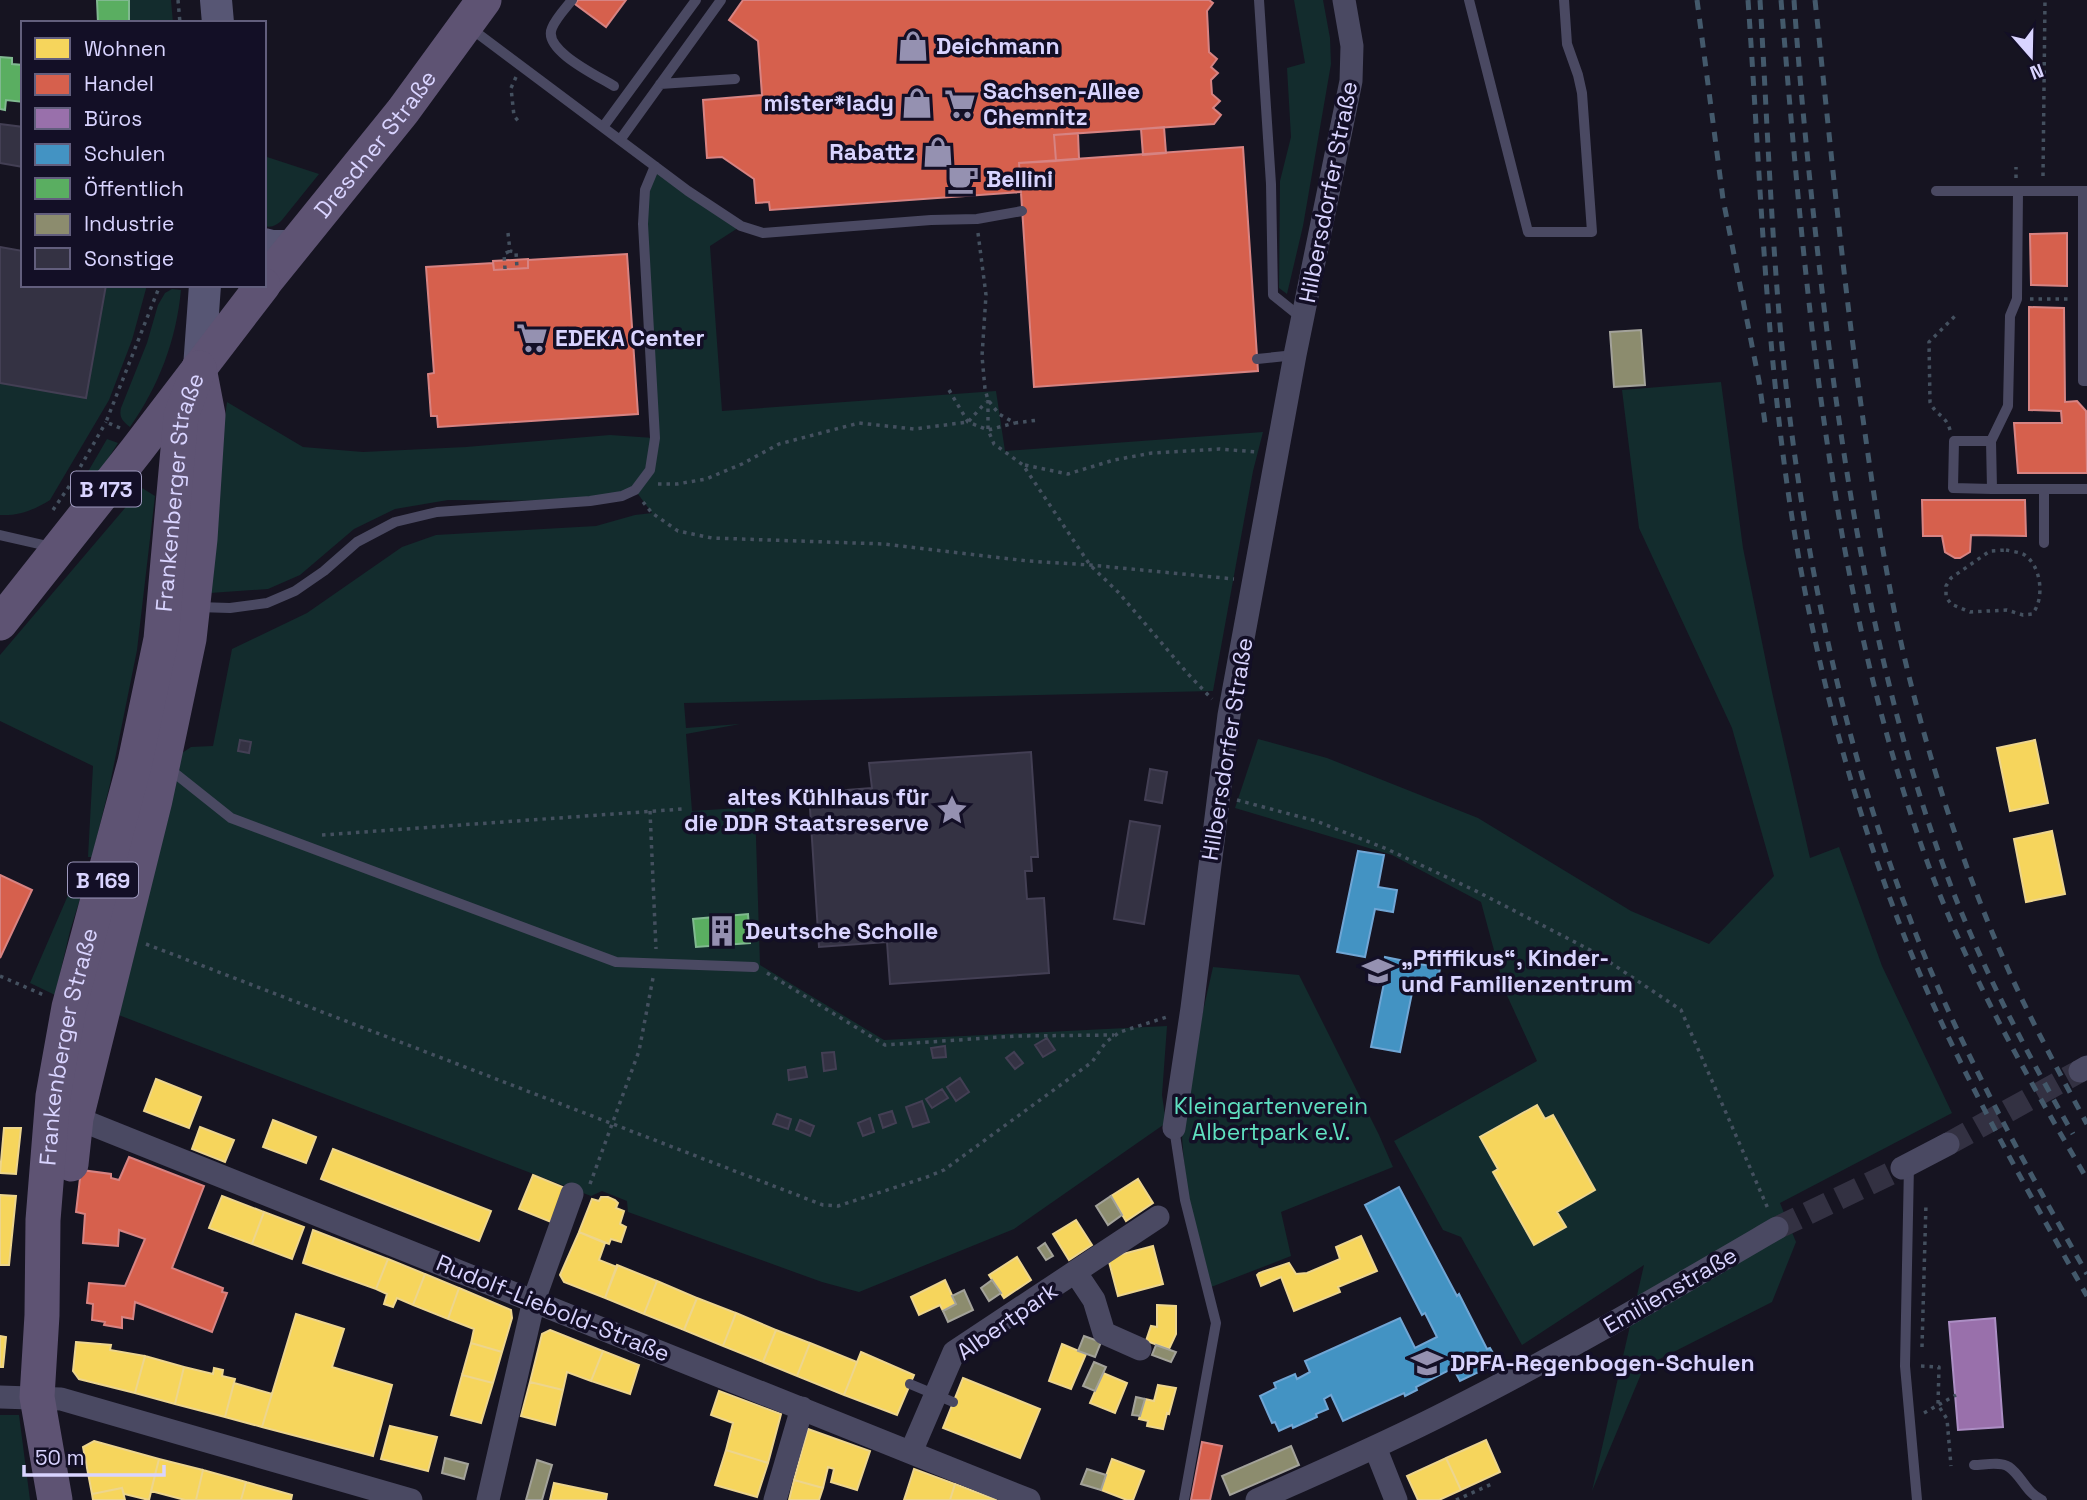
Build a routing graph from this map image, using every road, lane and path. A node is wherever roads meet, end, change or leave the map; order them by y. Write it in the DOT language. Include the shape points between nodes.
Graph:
graph roads {
  1 [pos="178,0"];
  2 [pos="216,0"];
  3 [pos="572,0"];
  4 [pos="696,0"];
  5 [pos="721,0"];
  6 [pos="1259,0"];
  7 [pos="1344,0"];
  8 [pos="1469,0"];
  9 [pos="1564,0"];
  10 [pos="2045,0"];
  11 [pos="475,13"];
  12 [pos="180,21"];
  13 [pos="218,21"];
  14 [pos="522,66"];
  15 [pos="735,79"];
  16 [pos="660,84"];
  17 [pos="614,86"];
  18 [pos="520,123"];
  19 [pos="603,127"];
  20 [pos="620,140"];
  21 [pos="655,166"];
  22 [pos="1936,191"];
  23 [pos="2018,191"];
  24 [pos="2043,191"];
  25 [pos="2085,191"];
  26 [pos="1022,211"];
  27 [pos="976,219"];
  28 [pos="508,233"];
  29 [pos="279,245"];
  30 [pos="510,251"];
  31 [pos="517,268"];
  32 [pos="505,269"];
  33 [pos="266,277"];
  34 [pos="159,287"];
  35 [pos="205,287"];
  36 [pos="261,287"];
  37 [pos="2083,298"];
  38 [pos="2017,300"];
  39 [pos="1956,315"];
  40 [pos="1303,319"];
  41 [pos="1295,355"];
  42 [pos="1257,359"];
  43 [pos="199,368"];
  44 [pos="2087,381"];
  45 [pos="949,390"];
  46 [pos="988,400"];
  47 [pos="1038,420"];
  48 [pos="106,422"];
  49 [pos="968,422"];
  50 [pos="1015,423"];
  51 [pos="988,430"];
  52 [pos="145,440"];
  53 [pos="1954,441"];
  54 [pos="1992,442"];
  55 [pos="1277,453"];
  56 [pos="1023,464"];
  57 [pos="638,486"];
  58 [pos="1992,489"];
  59 [pos="2044,489"];
  60 [pos="2087,489"];
  61 [pos="0,535"];
  62 [pos="2044,543"];
  63 [pos="45,545"];
  64 [pos="2026,557"];
  65 [pos="1090,565"];
  66 [pos="1254,581"];
  67 [pos="192,607"];
  68 [pos="0,623"];
  69 [pos="1229,715"];
  70 [pos="163,764"];
  71 [pos="1219,794"];
  72 [pos="682,809"];
  73 [pos="650,811"];
  74 [pos="295,843"];
  75 [pos="121,936"];
  76 [pos="656,962"];
  77 [pos="754,967"];
  78 [pos="0,976"];
  79 [pos="69,1007"];
  80 [pos="1192,1009"];
  81 [pos="1116,1035"];
  82 [pos="76,1118"];
  83 [pos="613,1123"];
  84 [pos="1174,1128"];
  85 [pos="1948,1144"];
  86 [pos="1906,1167"];
  87 [pos="572,1194"];
  88 [pos="1926,1203"];
  89 [pos="1158,1217"];
  90 [pos="1777,1228"];
  91 [pos="1076,1273"];
  92 [pos="534,1300"];
  93 [pos="1140,1349"];
  94 [pos="910,1384"];
  95 [pos="1955,1395"];
  96 [pos="0,1397"];
  97 [pos="49,1398"];
  98 [pos="944,1399"];
  99 [pos="1938,1405"];
  100 [pos="802,1408"];
  101 [pos="1910,1421"];
  102 [pos="1376,1447"];
  103 [pos="911,1452"];
  104 [pos="1974,1465"];
  105 [pos="1951,1466"];
  106 [pos="1494,1483"];
  107 [pos="55,1500"];
  108 [pos="79,1500"];
  109 [pos="411,1500"];
  110 [pos="488,1500"];
  111 [pos="775,1500"];
  112 [pos="1029,1500"];
  113 [pos="1184,1500"];
  114 [pos="1257,1500"];
  115 [pos="1396,1500"];
  116 [pos="1456,1500"];
  117 [pos="1917,1500"];
  118 [pos="2042,1500"];
  1 -- 12 [label="path"];
  2 -- 13 [label="main road"];
  3 -- 17 [label="lane" via="551,29 550,38 558,51"];
  4 -- 19 [label="lane"];
  5 -- 16 [label="lane"];
  6 -- 40 [label="lane" via="1273,295"];
  7 -- 40 [label="street, Hilbersdorfer Straße" via="1352,46 1351,82"];
  8 -- 9 [label="lane" via="1528,232 1592,232 1582,93 1567,44"];
  10 -- 24 [label="path"];
  11 -- 14 [label="lane"];
  11 -- 29 [label="main road, Dresdner Straße / B 173" via="404,111"];
  14 -- 18 [label="path" via="511,88 514,116"];
  14 -- 19 [label="lane"];
  15 -- 16 [label="lane"];
  16 -- 20 [label="lane"];
  19 -- 20 [label="lane"];
  20 -- 21 [label="lane"];
  21 -- 27 [label="lane" via="741,226 763,233"];
  21 -- 57 [label="lane" via="645,190 643,224 655,438 650,470"];
  22 -- 23 [label="lane"];
  23 -- 24 [label="lane"];
  23 -- 38 [label="lane"];
  24 -- 25 [label="lane"];
  25 -- 37 [label="lane"];
  26 -- 27 [label="lane"];
  27 -- 46 [label="path" via="986,295 982,356"];
  28 -- 30 [label="path"];
  29 -- 33 [label="main road, Dresdner Straße / B 173"];
  30 -- 31 [label="path" via="516,252"];
  30 -- 32 [label="path" via="504,254"];
  34 -- 48 [label="path"];
  35 -- 43 [label="main road"];
  36 -- 43 [label="main road, Dresdner Straße / B 173"];
  37 -- 38 [label="path"];
  37 -- 44 [label="lane" via="2083,381"];
  38 -- 54 [label="lane" via="2011,316 2008,406"];
  39 -- 53 [label="path" via="1929,342 1930,402 1948,421"];
  40 -- 41 [label="street, Hilbersdorfer Straße"];
  41 -- 42 [label="lane"];
  41 -- 55 [label="street, Hilbersdorfer Straße"];
  43 -- 52 [label="main road, Dresdner Straße / B 173"];
  43 -- 67 [label="main road, Frankenberger Straße / B 169" via="208,415"];
  43 -- 79 [label="main road, Frankenberger Straße / B 169" via="181,416 161,639 135,762"];
  45 -- 49 [label="path"];
  46 -- 49 [label="path"];
  46 -- 50 [label="path" via="999,414"];
  46 -- 51 [label="path"];
  47 -- 50 [label="path"];
  48 -- 52 [label="path"];
  48 -- 63 [label="path" via="70,485"];
  49 -- 51 [label="path"];
  49 -- 57 [label="path" via="914,429 859,423 779,444 706,479"];
  50 -- 51 [label="path"];
  51 -- 56 [label="path" via="994,444"];
  52 -- 63 [label="main road, Dresdner Straße / B 173"];
  53 -- 54 [label="lane"];
  53 -- 58 [label="lane" via="1953,488"];
  54 -- 58 [label="lane"];
  55 -- 56 [label="path" via="1219,449 1153,453 1068,474"];
  55 -- 66 [label="street, Hilbersdorfer Straße"];
  56 -- 65 [label="path"];
  57 -- 65 [label="path" via="652,513 678,531 712,538 884,544"];
  57 -- 67 [label="lane" via="622,496 590,501 437,512 395,522 357,542 295,591 267,603"];
  58 -- 59 [label="lane"];
  59 -- 60 [label="lane"];
  59 -- 62 [label="lane"];
  61 -- 63 [label="lane"];
  63 -- 68 [label="main road, Dresdner Straße / B 173"];
  64 -- 64 [label="path" via="2006,550 1990,551 1951,578 1946,597 1970,612 2032,614 2038,607 2039,580"];
  65 -- 66 [label="path"];
  65 -- 69 [label="path"];
  66 -- 69 [label="street, Hilbersdorfer Straße"];
  67 -- 70 [label="main road, Frankenberger Straße / B 169"];
  69 -- 71 [label="street, Hilbersdorfer Straße"];
  70 -- 74 [label="lane" via="231,818"];
  70 -- 75 [label="main road, Frankenberger Straße / B 169"];
  71 -- 80 [label="street, Hilbersdorfer Straße"];
  71 -- 90 [label="path" via="1316,821 1387,849 1596,953 1681,1010"];
  72 -- 73 [label="path"];
  73 -- 74 [label="path" via="304,837"];
  73 -- 76 [label="path"];
  74 -- 76 [label="lane" via="616,961"];
  75 -- 82 [label="main road, Frankenberger Straße / B 169"];
  75 -- 83 [label="path"];
  76 -- 77 [label="lane"];
  76 -- 83 [label="path" via="639,1051"];
  77 -- 81 [label="path" via="885,1045"];
  78 -- 79 [label="path"];
  79 -- 97 [label="main road, Frankenberger Straße / B 169" via="53,1096 43,1220 42,1315"];
  80 -- 81 [label="path"];
  80 -- 84 [label="street, Hilbersdorfer Straße"];
  81 -- 83 [label="path" via="1092,1062 943,1170 838,1206 823,1205"];
  82 -- 92 [label="street, Rudolf-Liebold-Straße"];
  82 -- 97 [label="main road, Frankenberger Straße / B 169" via="62,1310"];
  83 -- 87 [label="path" via="584,1200"];
  84 -- 113 [label="lane, Hilbersdorfer Straße" via="1185,1200 1216,1323"];
  85 -- 86 [label="street"];
  86 -- 101 [label="lane" via="1905,1366"];
  87 -- 92 [label="street"];
  88 -- 99 [label="path" via="1921,1367 1939,1367"];
  89 -- 91 [label="street, Albertpark"];
  90 -- 102 [label="street, Emilienstraße" via="1609,1326"];
  91 -- 93 [label="street, Albertpark" via="1094,1300 1104,1333"];
  91 -- 98 [label="street, Albertpark" via="954,1352"];
  92 -- 100 [label="street, Rudolf-Liebold-Straße"];
  92 -- 110 [label="street"];
  94 -- 98 [label="lane"];
  95 -- 99 [label="path"];
  96 -- 97 [label="street"];
  97 -- 107 [label="main road, Frankenberger Straße / B 169"];
  97 -- 108 [label="main road, Frankenberger Straße / B 169"];
  97 -- 109 [label="street"];
  98 -- 103 [label="street, Albertpark"];
  99 -- 101 [label="path"];
  99 -- 105 [label="path" via="1947,1419"];
  100 -- 103 [label="street, Rudolf-Liebold-Straße"];
  100 -- 111 [label="street"];
  101 -- 117 [label="lane"];
  102 -- 114 [label="street, Emilienstraße"];
  102 -- 115 [label="street"];
  103 -- 112 [label="street, Rudolf-Liebold-Straße"];
  104 -- 118 [label="lane" via="2010,1467 2032,1495"];
  106 -- 116 [label="path"];
}
